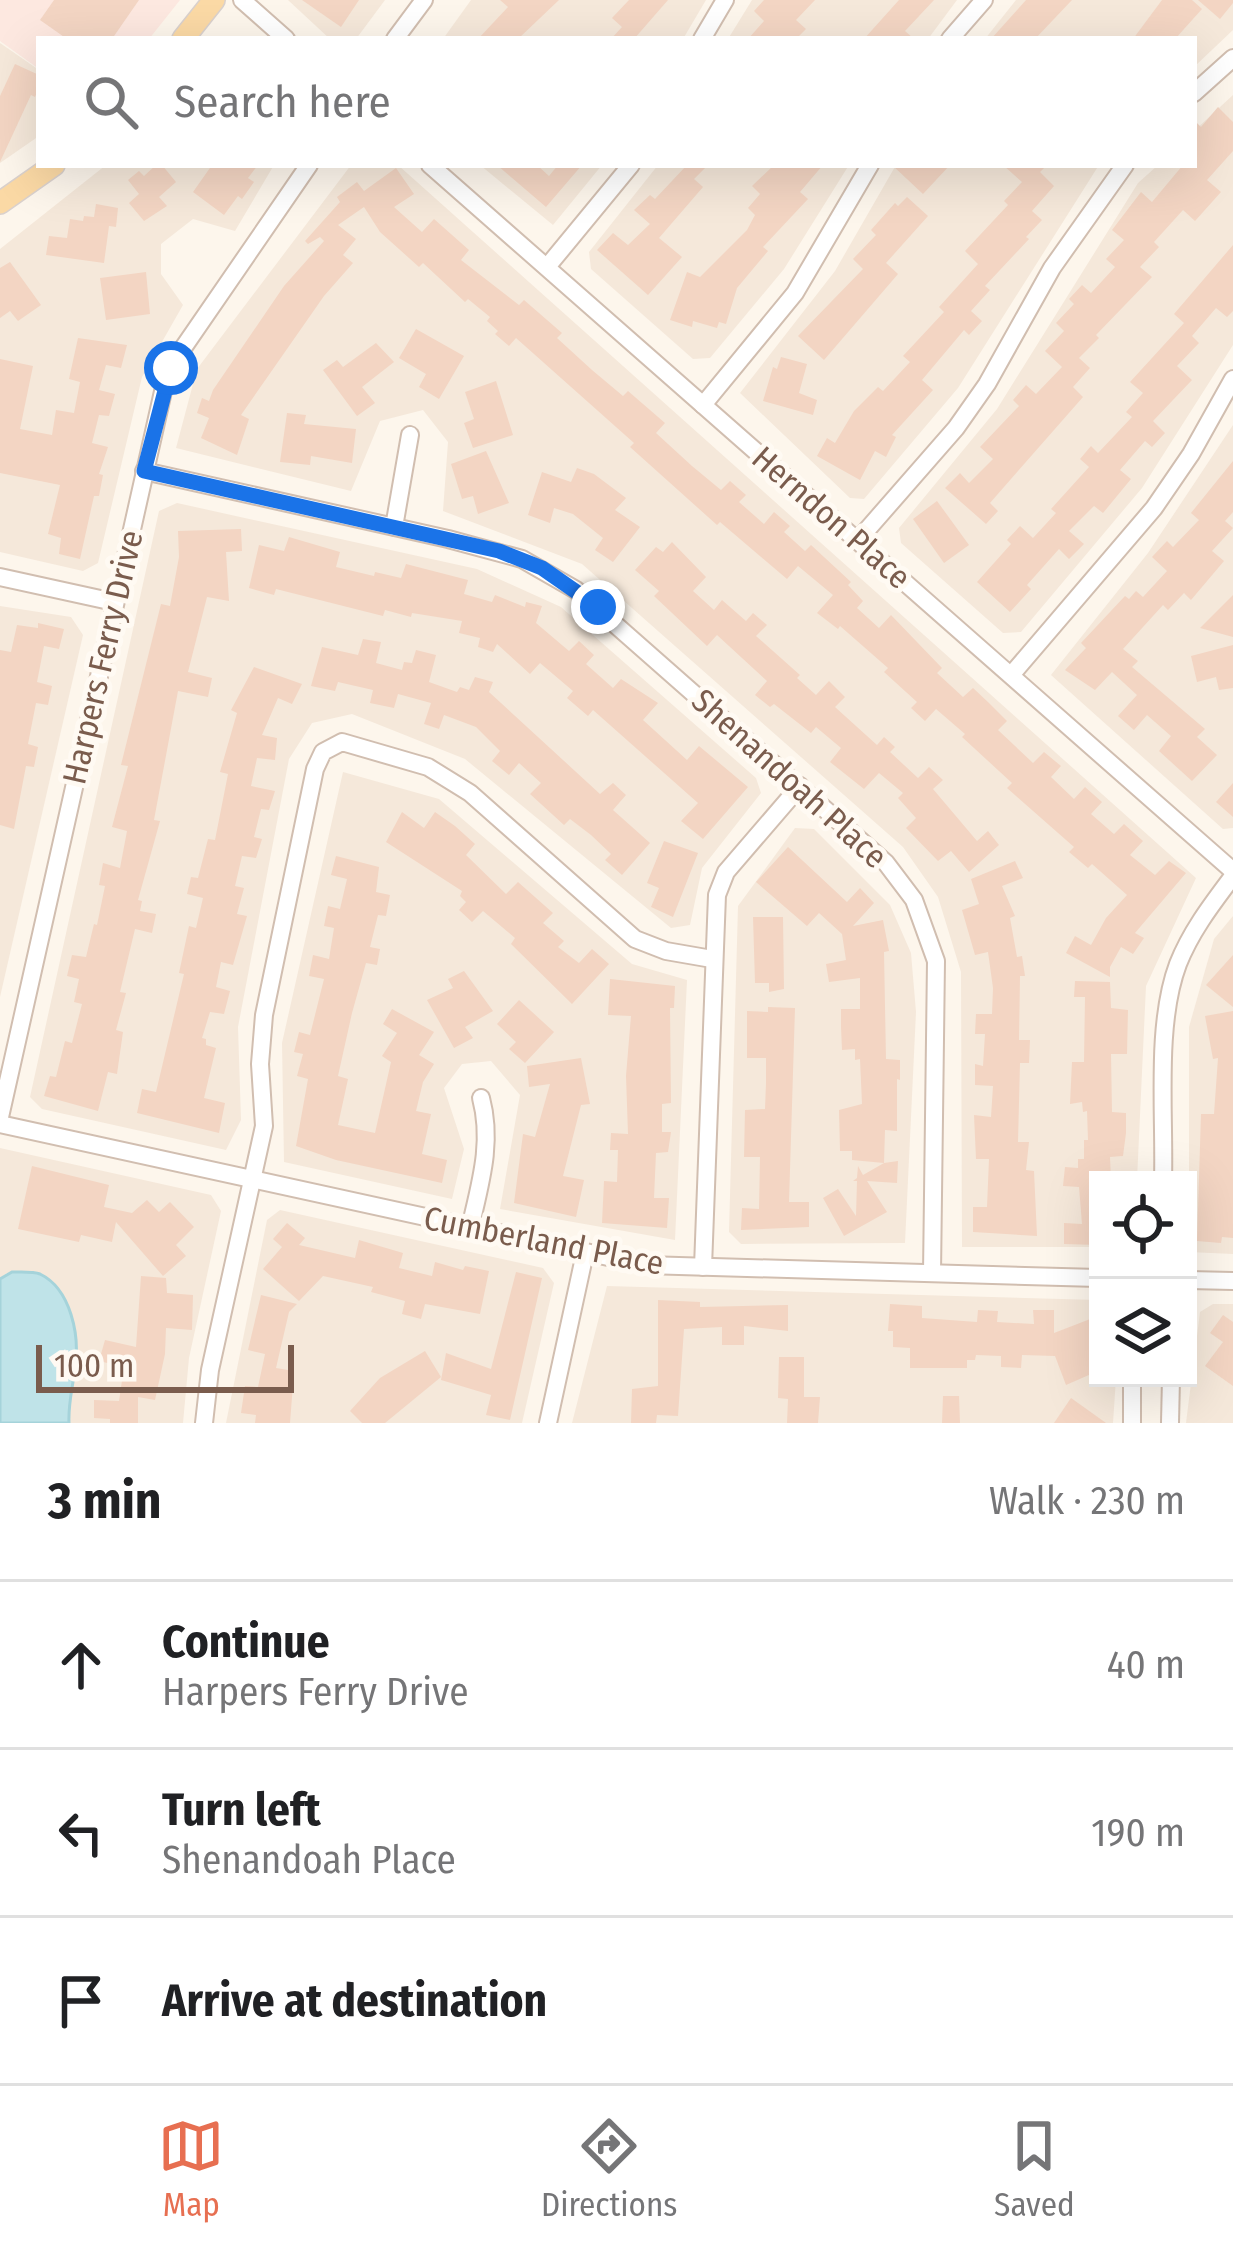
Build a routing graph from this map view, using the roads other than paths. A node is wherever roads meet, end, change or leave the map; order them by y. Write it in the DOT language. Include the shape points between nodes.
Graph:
graph roads {
  1 [pos="214,0"];
  2 [pos="242,0"];
  3 [pos="424,0"];
  4 [pos="725,0"];
  5 [pos="984,0"];
  6 [pos="185,36"];
  7 [pos="283,36"];
  8 [pos="397,36"];
  9 [pos="704,36"];
  10 [pos="953,36"];
  11 [pos="1233,58"];
  12 [pos="1197,90"];
  13 [pos="49,168"];
  14 [pos="307,168"];
  15 [pos="433,168"];
  16 [pos="629,168"];
  17 [pos="868,168"];
  18 [pos="1123,168"];
  19 [pos="0,203"];
  20 [pos="547,267"];
  21 [pos="1233,379"];
  22 [pos="703,405"];
  23 [pos="410,435"];
  24 [pos="144,471"];
  25 [pos="394,526"];
  26 [pos="859,539"];
  27 [pos="0,577"];
  28 [pos="114,602"];
  29 [pos="1012,674"];
  30 [pos="800,786"];
  31 [pos="1233,873"];
  32 [pos="712,958"];
  33 [pos="481,1098"];
  34 [pos="0,1121"];
  35 [pos="1162,1171"];
  36 [pos="251,1180"];
  37 [pos="470,1228"];
  38 [pos="586,1253"];
  39 [pos="704,1267"];
  40 [pos="932,1273"];
  41 [pos="1089,1278"];
  42 [pos="1197,1280"];
  43 [pos="1233,1280"];
  44 [pos="1132,1387"];
  45 [pos="1171,1387"];
  46 [pos="203,1423"];
  47 [pos="548,1423"];
  48 [pos="1132,1423"];
  49 [pos="1170,1423"];
  1 -- 6 [label="main road"];
  2 -- 7 [label="street"];
  3 -- 8 [label="street"];
  4 -- 9 [label="street"];
  5 -- 10 [label="street"];
  11 -- 12 [label="street"];
  13 -- 19 [label="main road"];
  14 -- 24 [label="street, Harpers Ferry Drive" via="171,368"];
  15 -- 20 [label="street, Herndon Place"];
  16 -- 20 [label="street"];
  17 -- 22 [label="street" via="795,293"];
  18 -- 26 [label="street" via="956,428"];
  20 -- 22 [label="street, Herndon Place"];
  21 -- 29 [label="street" via="1154,508"];
  22 -- 26 [label="street, Herndon Place"];
  23 -- 25 [label="street"];
  24 -- 25 [label="street, Shenandoah Place"];
  24 -- 28 [label="street, Harpers Ferry Drive"];
  25 -- 30 [label="street, Shenandoah Place" via="522,559 577,590"];
  26 -- 29 [label="street, Herndon Place"];
  27 -- 28 [label="street"];
  28 -- 34 [label="street, Harpers Ferry Drive"];
  29 -- 31 [label="street, Herndon Place"];
  30 -- 32 [label="street" via="726,872"];
  30 -- 40 [label="street, Shenandoah Place" via="886,863 929,933 938,986"];
  31 -- 35 [label="street" via="1193,930 1170,993"];
  32 -- 36 [label="street" via="635,939 440,773 350,742 329,747 315,770 264,1015 265,1111"];
  32 -- 39 [label="street"];
  33 -- 37 [label="street" via="487,1151"];
  34 -- 36 [label="street, Cumberland Place"];
  36 -- 37 [label="street, Cumberland Place"];
  36 -- 46 [label="street"];
  37 -- 38 [label="street, Cumberland Place"];
  38 -- 39 [label="street, Cumberland Place"];
  38 -- 47 [label="street"];
  39 -- 40 [label="street, Cumberland Place"];
  40 -- 41 [label="street, Cumberland Place"];
  42 -- 43 [label="street"];
  44 -- 48 [label="street"];
  45 -- 49 [label="street"];
}
